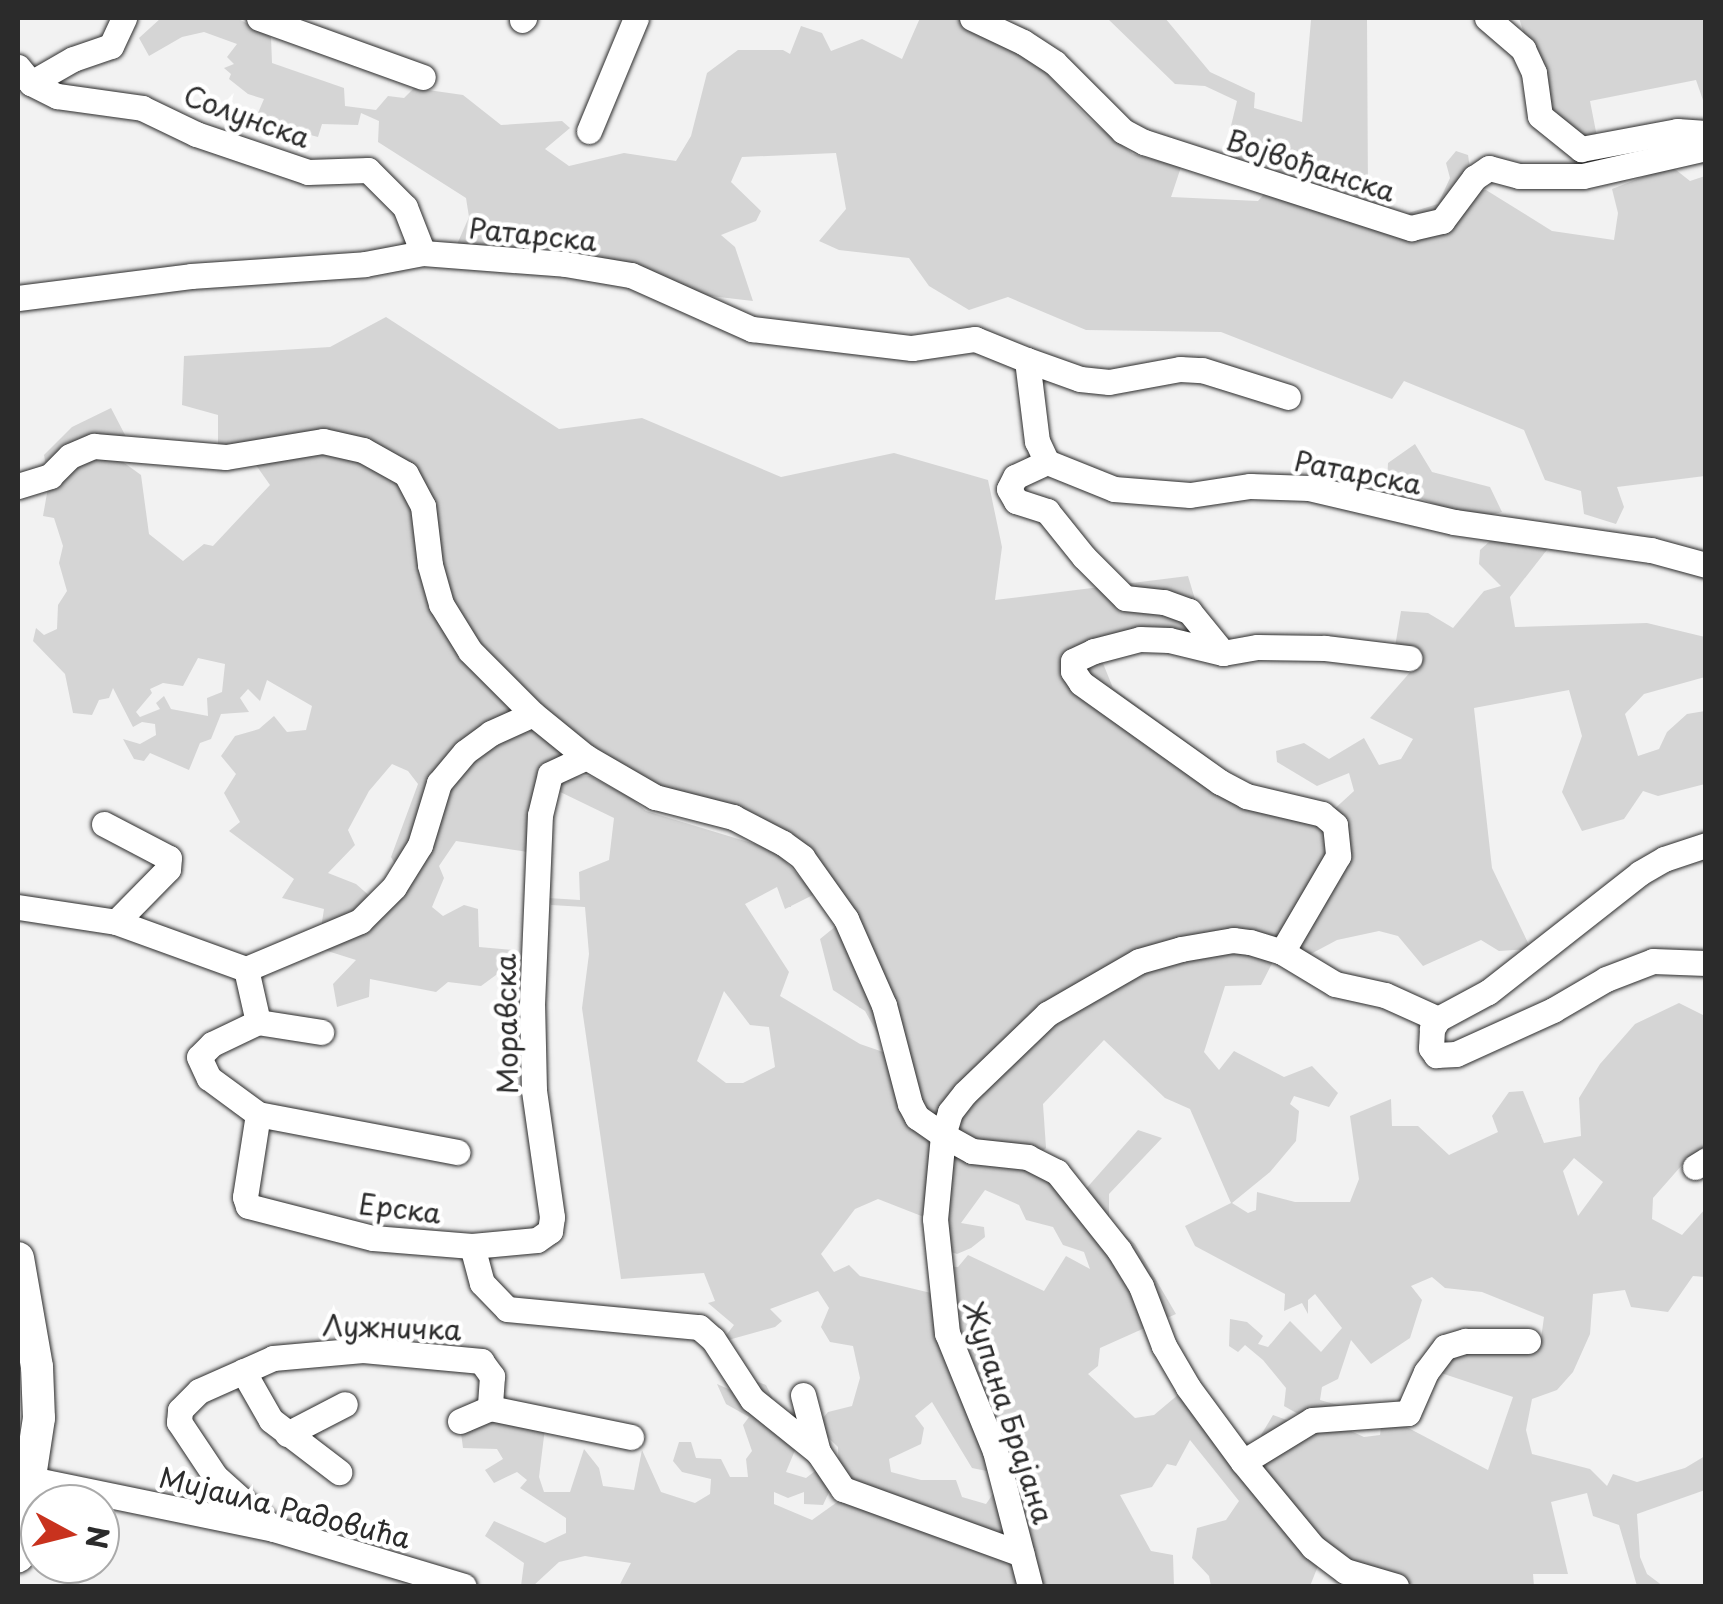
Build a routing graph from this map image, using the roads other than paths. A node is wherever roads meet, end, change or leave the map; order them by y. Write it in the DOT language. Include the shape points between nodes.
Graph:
graph roads {
  1 [pos="124,18"];
  2 [pos="259,18"];
  3 [pos="636,18"];
  4 [pos="972,18"];
  5 [pos="1487,18"];
  6 [pos="24,75"];
  7 [pos="423,77"];
  8 [pos="589,131"];
  9 [pos="1706,133"];
  10 [pos="1706,148"];
  11 [pos="424,254"];
  12 [pos="18,298"];
  13 [pos="1027,360"];
  14 [pos="1288,397"];
  15 [pos="1047,462"];
  16 [pos="18,486"];
  17 [pos="1706,565"];
  18 [pos="1222,653"];
  19 [pos="1409,658"];
  20 [pos="533,714"];
  21 [pos="586,757"];
  22 [pos="104,824"];
  23 [pos="1706,845"];
  24 [pos="18,907"];
  25 [pos="116,922"];
  26 [pos="1282,952"];
  27 [pos="1706,963"];
  28 [pos="246,969"];
  29 [pos="1438,1019"];
  30 [pos="258,1022"];
  31 [pos="321,1032"];
  32 [pos="258,1114"];
  33 [pos="943,1135"];
  34 [pos="457,1152"];
  35 [pos="472,1246"];
  36 [pos="18,1258"];
  37 [pos="1528,1341"];
  38 [pos="243,1371"];
  39 [pos="802,1394"];
  40 [pos="345,1404"];
  41 [pos="490,1408"];
  42 [pos="460,1421"];
  43 [pos="287,1434"];
  44 [pos="630,1437"];
  45 [pos="818,1452"];
  46 [pos="1242,1462"];
  47 [pos="338,1472"];
  48 [pos="31,1479"];
  49 [pos="274,1529"];
  50 [pos="1022,1554"];
  51 [pos="18,1556"];
  52 [pos="1365,1583"];
  53 [pos="464,1586"];
  54 [pos="1030,1586"];
  55 [pos="1396,1586"];
  1 -- 6 [label="street" via="111,46"];
  2 -- 7 [label="street"];
  3 -- 8 [label="street"];
  4 -- 10 [label="street, Војвођанска" via="1055,64 1123,131 1144,142 1412,228 1442,221 1488,168 1519,176 1583,176"];
  5 -- 9 [label="street" via="1523,49 1540,116 1581,149 1676,131"];
  6 -- 11 [label="street, Солунска" via="57,96 142,108 308,172 368,170 405,206"];
  11 -- 12 [label="street, Ратарска"];
  11 -- 13 [label="street, Ратарска" via="565,264 630,276 752,329 912,348 974,339"];
  13 -- 14 [label="street, Ратарска" via="1109,382 1202,370"];
  13 -- 15 [label="street" via="1037,441"];
  15 -- 17 [label="street, Ратарска" via="1114,489 1190,494 1309,488 1454,522 1650,550"];
  15 -- 18 [label="street" via="1015,478 1009,489 1016,501 1048,511 1125,598 1189,611"];
  16 -- 20 [label="street" via="50,476 70,456 94,446 226,457 323,441 362,450 406,474 423,506 441,604 470,651"];
  18 -- 19 [label="street" via="1325,648"];
  18 -- 26 [label="street" via="1140,639 1085,655 1073,662 1073,671 1220,782 1273,804 1322,814 1335,825 1338,856"];
  20 -- 21 [label="street"];
  20 -- 28 [label="street" via="478,742 439,782 420,845 394,887 360,921"];
  21 -- 33 [label="street" via="655,797 733,817 802,858 846,919 884,1005 910,1104"];
  21 -- 35 [label="street, Моравска" via="550,774 540,815 533,1073 550,1231 537,1240"];
  22 -- 25 [label="street" via="168,858 168,869"];
  23 -- 29 [label="street" via="1640,873 1474,1002"];
  24 -- 25 [label="street"];
  25 -- 28 [label="street"];
  26 -- 29 [label="street" via="1335,984 1386,995"];
  26 -- 33 [label="street" via="1233,940 1181,948 1076,994 1018,1039 965,1093"];
  27 -- 29 [label="street" via="1653,960 1446,1056 1431,1048"];
  28 -- 30 [label="street"];
  30 -- 31 [label="street"];
  30 -- 32 [label="street" via="212,1044 199,1058 209,1078"];
  32 -- 34 [label="street"];
  32 -- 35 [label="street, Ерска" via="245,1197 254,1210 373,1238"];
  33 -- 46 [label="street" via="972,1151 1028,1157 1057,1172 1119,1250 1188,1387"];
  33 -- 50 [label="street, Жупана Брајана" via="935,1219 947,1333 995,1451"];
  35 -- 45 [label="street, Ерска" via="482,1284 507,1310 699,1327 752,1399"];
  36 -- 48 [label="main road" via="38,1385"];
  37 -- 46 [label="street" via="1445,1347 1408,1413 1312,1420"];
  38 -- 41 [label="street, Лужничка" via="273,1358 334,1351 481,1361 492,1376"];
  38 -- 43 [label="street" via="271,1420"];
  38 -- 49 [label="street, Лужничка" via="199,1391 180,1410 179,1422 214,1476"];
  39 -- 45 [label="street"];
  40 -- 43 [label="street"];
  41 -- 42 [label="street"];
  41 -- 44 [label="street"];
  43 -- 47 [label="street"];
  45 -- 50 [label="street" via="843,1489"];
  46 -- 52 [label="street" via="1313,1546"];
  48 -- 49 [label="street, Мијаила Радовића"];
  48 -- 51 [label="main road"];
  49 -- 53 [label="street, Мијаила Радовића"];
  50 -- 54 [label="street, Жупана Брајана"];
  52 -- 55 [label="street"];
}
